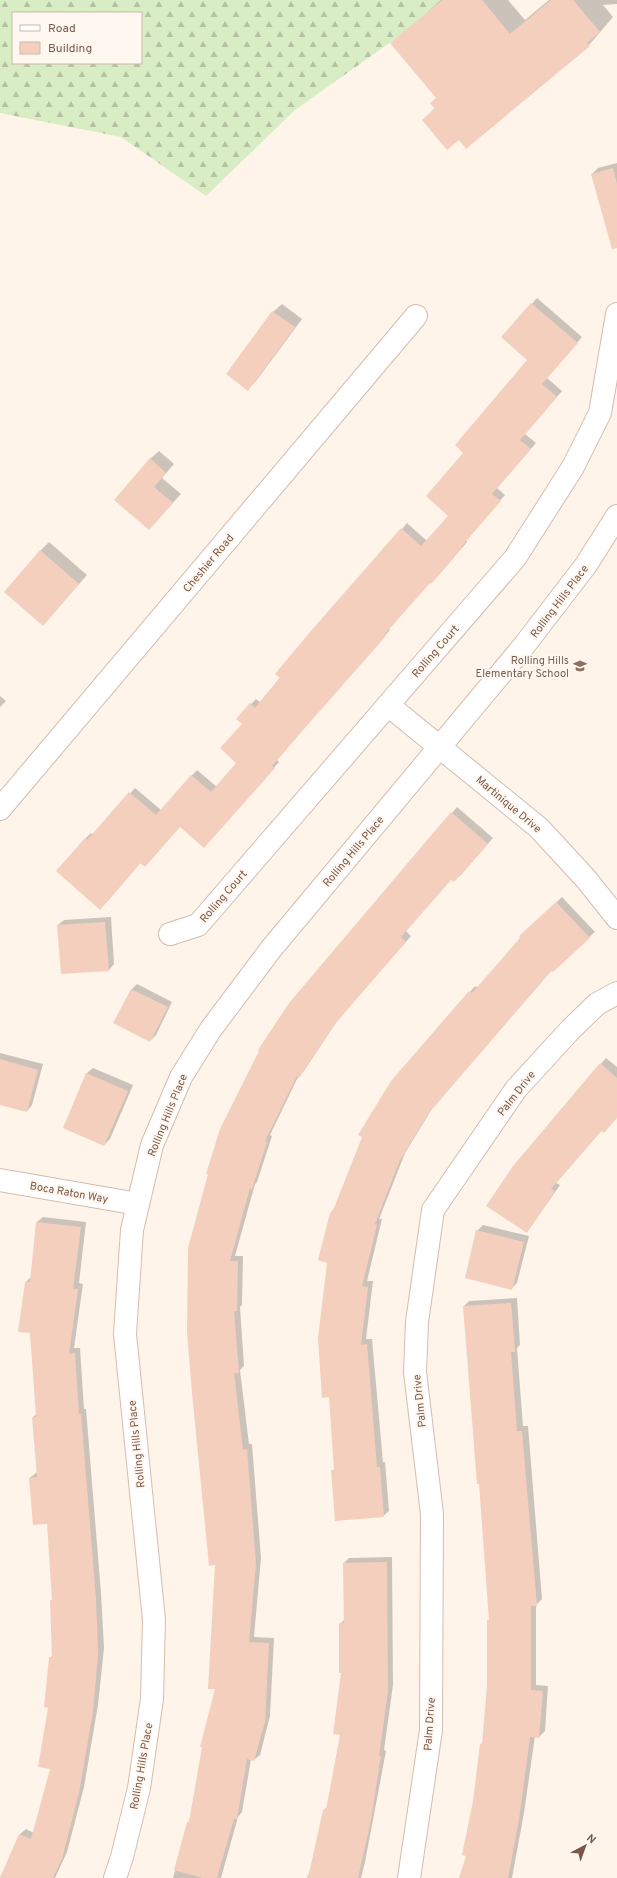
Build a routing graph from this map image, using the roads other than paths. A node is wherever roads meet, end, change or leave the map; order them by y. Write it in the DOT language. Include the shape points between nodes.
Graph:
graph roads {
  1 [pos="617,314"];
  2 [pos="416,316"];
  3 [pos="617,516"];
  4 [pos="388,705"];
  5 [pos="440,747"];
  6 [pos="0,809"];
  7 [pos="617,918"];
  8 [pos="170,934"];
  9 [pos="617,993"];
  10 [pos="0,1180"];
  11 [pos="138,1204"];
  12 [pos="114,1878"];
  13 [pos="409,1878"];
  1 -- 4 [label="street, Rolling Court" via="600,412 573,468 515,558"];
  2 -- 6 [label="street, Cheshier Road"];
  3 -- 5 [label="street, Rolling Hills Place" via="586,565 524,648"];
  4 -- 5 [label="street, Martinique Drive"];
  4 -- 8 [label="street, Rolling Court" via="198,925"];
  5 -- 7 [label="street, Martinique Drive" via="539,828 586,879"];
  5 -- 11 [label="street, Rolling Hills Place" via="271,949 211,1030 181,1077 152,1145"];
  9 -- 13 [label="street, Palm Drive" via="598,1004 571,1029 516,1089 433,1210 417,1322 415,1372 432,1514 431,1730"];
  10 -- 11 [label="street, Boca Raton Way"];
  11 -- 12 [label="street, Rolling Hills Place" via="132,1230 125,1334 154,1620 152,1699 139,1788"];
}
